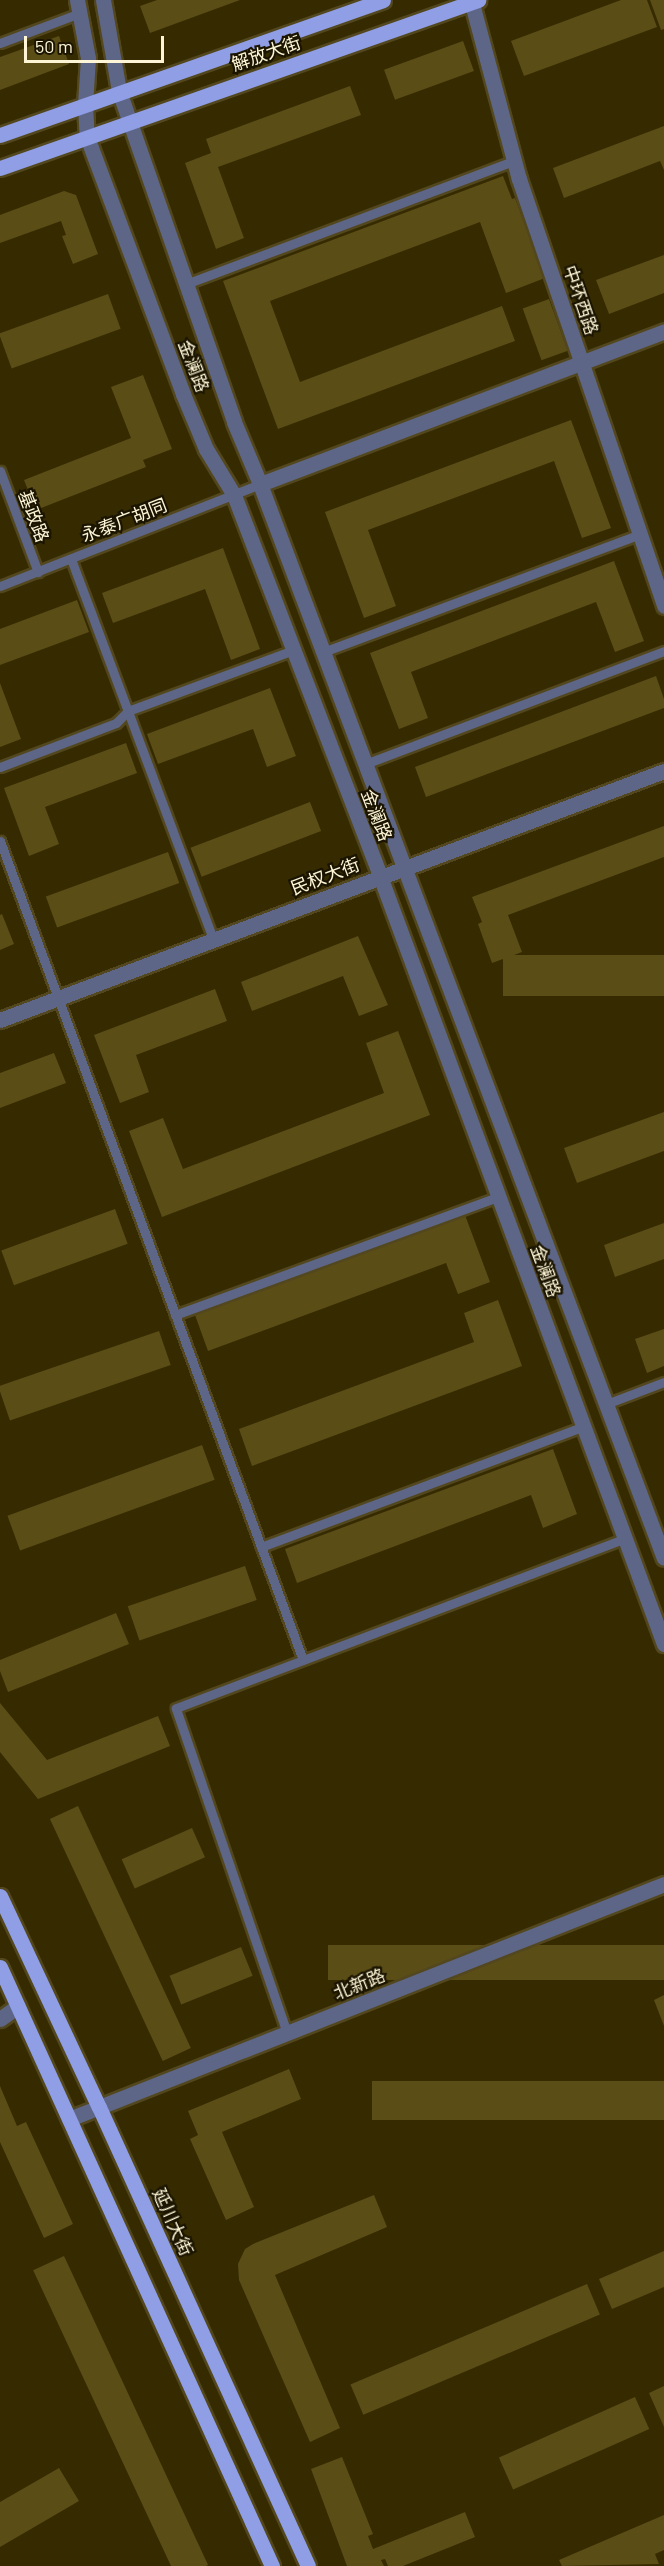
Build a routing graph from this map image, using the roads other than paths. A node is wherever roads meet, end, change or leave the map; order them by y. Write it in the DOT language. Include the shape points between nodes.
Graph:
graph roads {
  1 [pos="103,0"];
  2 [pos="383,0"];
  3 [pos="474,1"];
  4 [pos="78,6"];
  5 [pos="0,43"];
  6 [pos="119,91"];
  7 [pos="85,104"];
  8 [pos="130,122"];
  9 [pos="0,135"];
  10 [pos="87,137"];
  11 [pos="514,161"];
  12 [pos="0,168"];
  13 [pos="186,284"];
  14 [pos="664,331"];
  15 [pos="582,364"];
  16 [pos="0,471"];
  17 [pos="260,484"];
  18 [pos="234,495"];
  19 [pos="640,534"];
  20 [pos="71,559"];
  21 [pos="38,572"];
  22 [pos="0,586"];
  23 [pos="664,606"];
  24 [pos="294,651"];
  25 [pos="664,651"];
  26 [pos="324,652"];
  27 [pos="128,711"];
  28 [pos="365,764"];
  29 [pos="0,767"];
  30 [pos="664,771"];
  31 [pos="0,841"];
  32 [pos="404,867"];
  33 [pos="380,876"];
  34 [pos="213,939"];
  35 [pos="58,998"];
  36 [pos="0,1020"];
  37 [pos="498,1197"];
  38 [pos="175,1315"];
  39 [pos="664,1382"];
  40 [pos="606,1404"];
  41 [pos="582,1427"];
  42 [pos="624,1539"];
  43 [pos="261,1547"];
  44 [pos="664,1555"];
  45 [pos="664,1644"];
  46 [pos="303,1660"];
  47 [pos="664,1884"];
  48 [pos="0,1896"];
  49 [pos="0,1967"];
  50 [pos="18,2006"];
  51 [pos="0,2019"];
  52 [pos="287,2033"];
  53 [pos="99,2107"];
  54 [pos="69,2119"];
  55 [pos="272,2566"];
  56 [pos="308,2566"];
  1 -- 6 [label="street, 金澜路"];
  2 -- 6 [label="main road, 解放大街"];
  3 -- 8 [label="main road, 解放大街"];
  3 -- 11 [label="street, 中环西路"];
  4 -- 5 [label="lane"];
  4 -- 7 [label="street, 金澜路" via="88,58"];
  6 -- 7 [label="main road, 解放大街"];
  6 -- 8 [label="street, 金澜路"];
  7 -- 9 [label="main road, 解放大街"];
  7 -- 10 [label="street, 金澜路"];
  8 -- 10 [label="main road, 解放大街"];
  8 -- 13 [label="street, 金澜路"];
  10 -- 12 [label="main road, 解放大街"];
  10 -- 18 [label="street, 金澜路" via="183,394 206,450"];
  11 -- 13 [label="lane"];
  11 -- 15 [label="street, 中环西路"];
  13 -- 17 [label="street, 金澜路"];
  14 -- 15 [label="street"];
  15 -- 17 [label="street"];
  15 -- 19 [label="street, 中环西路"];
  16 -- 21 [label="lane, 基政路"];
  17 -- 18 [label="lane, 永泰广胡同"];
  17 -- 26 [label="street, 金澜路"];
  18 -- 20 [label="lane, 永泰广胡同"];
  18 -- 24 [label="street, 金澜路"];
  19 -- 23 [label="street, 中环西路"];
  19 -- 26 [label="lane"];
  20 -- 21 [label="lane, 永泰广胡同"];
  20 -- 27 [label="lane"];
  21 -- 22 [label="lane, 永泰广胡同"];
  24 -- 27 [label="lane"];
  24 -- 33 [label="street, 金澜路"];
  25 -- 28 [label="lane"];
  26 -- 28 [label="street, 金澜路"];
  27 -- 29 [label="lane" via="116,723"];
  27 -- 34 [label="lane"];
  28 -- 32 [label="street, 金澜路"];
  30 -- 32 [label="street, 民权大街"];
  31 -- 35 [label="lane"];
  32 -- 33 [label="street, 民权大街"];
  32 -- 40 [label="street, 金澜路"];
  33 -- 34 [label="street, 民权大街"];
  33 -- 37 [label="street, 金澜路"];
  34 -- 35 [label="street, 民权大街"];
  35 -- 36 [label="street, 民权大街"];
  35 -- 38 [label="lane"];
  37 -- 38 [label="lane"];
  37 -- 41 [label="street, 金澜路"];
  38 -- 43 [label="lane"];
  39 -- 40 [label="lane"];
  40 -- 44 [label="street, 金澜路"];
  41 -- 42 [label="street, 金澜路"];
  41 -- 43 [label="lane"];
  42 -- 45 [label="street, 金澜路"];
  42 -- 46 [label="lane"];
  43 -- 46 [label="lane"];
  46 -- 52 [label="lane" via="176,1708"];
  47 -- 52 [label="street, 北新路"];
  48 -- 53 [label="main road, 延川大街"];
  49 -- 50 [label="main road"];
  50 -- 51 [label="street"];
  50 -- 54 [label="main road"];
  52 -- 53 [label="street, 北新路"];
  53 -- 54 [label="street, 北新路"];
  53 -- 56 [label="main road, 延川大街"];
  54 -- 55 [label="main road"];
}
